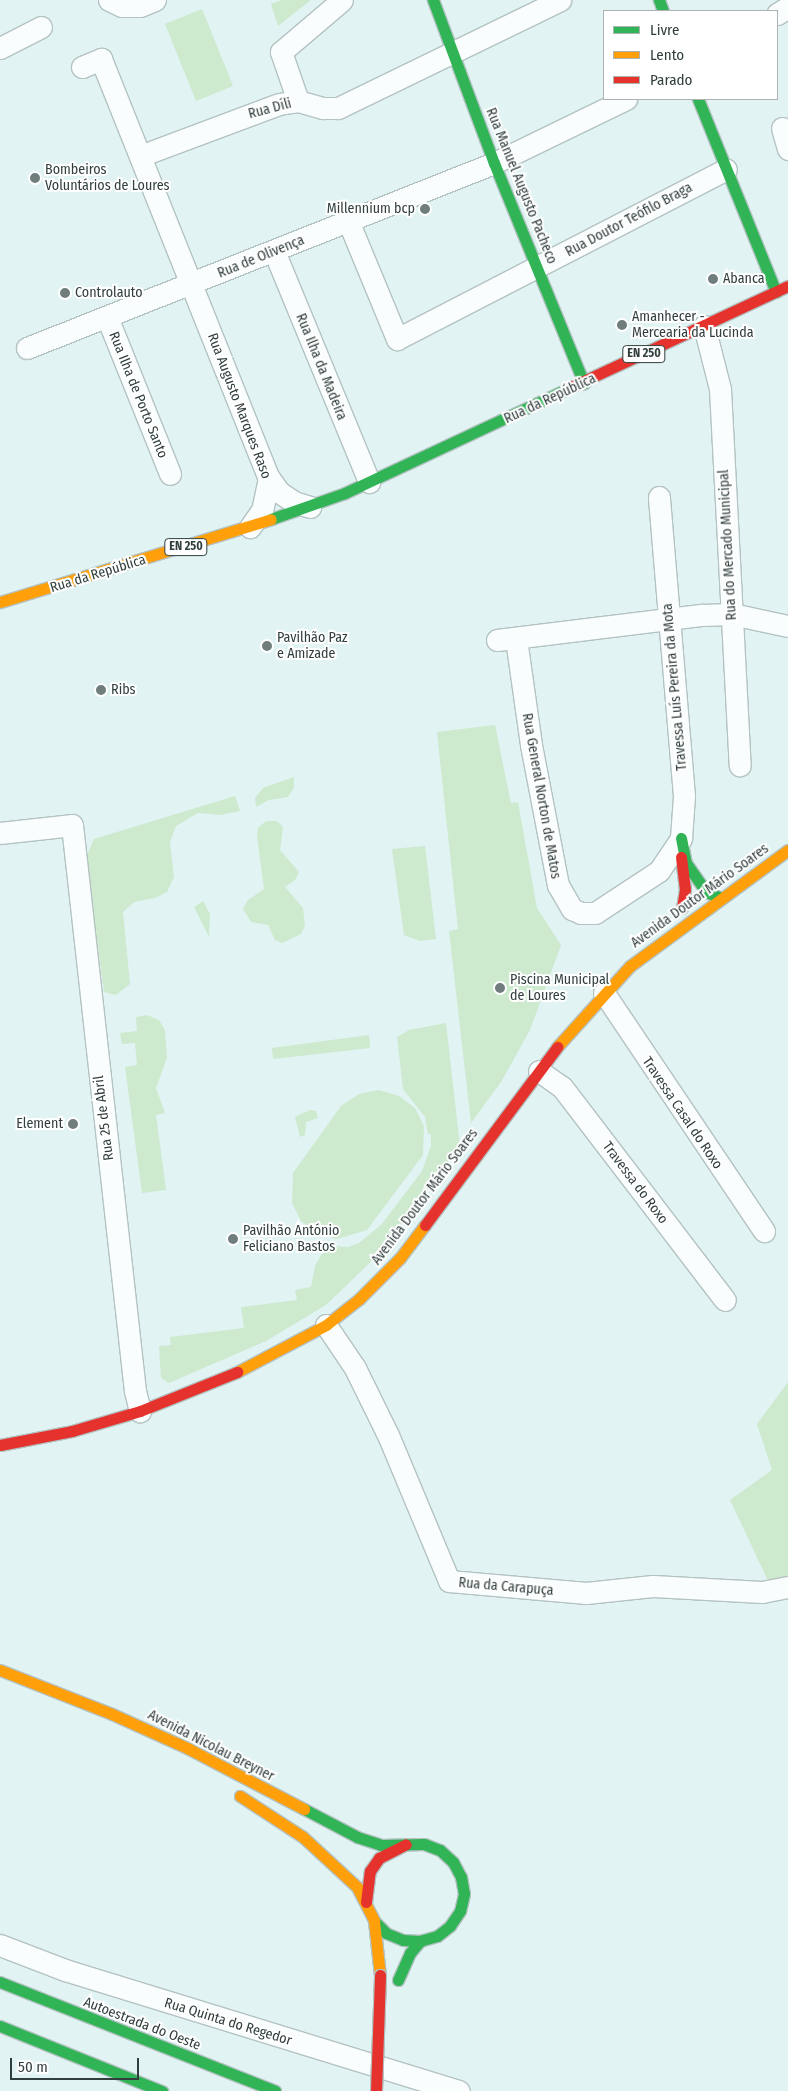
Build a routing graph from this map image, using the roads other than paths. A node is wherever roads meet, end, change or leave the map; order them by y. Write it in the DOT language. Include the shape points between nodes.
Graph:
graph roads {
  1 [pos="109,0"];
  2 [pos="155,0"];
  3 [pos="342,0"];
  4 [pos="433,0"];
  5 [pos="560,0"];
  6 [pos="41,28"];
  7 [pos="0,48"];
  8 [pos="453,51"];
  9 [pos="82,66"];
  10 [pos="624,100"];
  11 [pos="698,100"];
  12 [pos="298,101"];
  13 [pos="782,128"];
  14 [pos="788,149"];
  15 [pos="140,156"];
  16 [pos="494,163"];
  17 [pos="726,169"];
  18 [pos="349,223"];
  19 [pos="274,251"];
  20 [pos="538,268"];
  21 [pos="192,285"];
  22 [pos="788,286"];
  23 [pos="776,292"];
  24 [pos="106,317"];
  25 [pos="704,326"];
  26 [pos="27,348"];
  27 [pos="584,383"];
  28 [pos="170,474"];
  29 [pos="270,478"];
  30 [pos="369,482"];
  31 [pos="659,498"];
  32 [pos="310,507"];
  33 [pos="250,527"];
  34 [pos="0,602"];
  35 [pos="732,614"];
  36 [pos="668,619"];
  37 [pos="788,626"];
  38 [pos="740,765"];
  39 [pos="0,833"];
  40 [pos="681,838"];
  41 [pos="788,843"];
  42 [pos="788,850"];
  43 [pos="752,860"];
  44 [pos="659,871"];
  45 [pos="683,880"];
  46 [pos="720,882"];
  47 [pos="706,892"];
  48 [pos="722,898"];
  49 [pos="654,931"];
  50 [pos="630,966"];
  51 [pos="604,993"];
  52 [pos="539,1071"];
  53 [pos="764,1231"];
  54 [pos="724,1300"];
  55 [pos="326,1324"];
  56 [pos="140,1410"];
  57 [pos="0,1445"];
  58 [pos="788,1587"];
  59 [pos="0,1670"];
  60 [pos="225,1788"];
  61 [pos="407,1844"];
  62 [pos="366,1902"];
  63 [pos="374,1921"];
  64 [pos="420,1941"];
  65 [pos="0,1945"];
  66 [pos="0,1982"];
  67 [pos="396,1994"];
  68 [pos="0,2026"];
  69 [pos="394,2062"];
  70 [pos="393,2081"];
  71 [pos="162,2091"];
  72 [pos="275,2091"];
  73 [pos="376,2091"];
  74 [pos="459,2091"];
  1 -- 2 [label="street" via="131,6"];
  3 -- 12 [label="street" via="281,52"];
  4 -- 8 [label="main road, Rua Manuel Augusto Pacheco"];
  5 -- 8 [label="street, Rua Díli"];
  6 -- 7 [label="street"];
  8 -- 12 [label="street, Rua Díli" via="338,108 323,108"];
  8 -- 16 [label="main road, Rua Manuel Augusto Pacheco"];
  9 -- 15 [label="street, Rua Augusto Marques Raso" via="101,60"];
  10 -- 16 [label="street, Rua de Olivença"];
  11 -- 17 [label="main road"];
  12 -- 15 [label="street, Rua Díli" via="250,113"];
  13 -- 14 [label="street"];
  15 -- 21 [label="street, Rua Augusto Marques Raso"];
  16 -- 18 [label="street, Rua de Olivença"];
  16 -- 20 [label="main road, Rua Manuel Augusto Pacheco"];
  17 -- 20 [label="street, Rua Doutor Teófilo Braga"];
  17 -- 23 [label="main road"];
  18 -- 19 [label="street, Rua de Olivença"];
  18 -- 20 [label="street, Rua Doutor Teófilo Braga" via="397,339"];
  19 -- 21 [label="street, Rua de Olivença"];
  19 -- 30 [label="street, Rua Ilha da Madeira"];
  20 -- 27 [label="main road, Rua Manuel Augusto Pacheco"];
  21 -- 24 [label="street, Rua de Olivença"];
  21 -- 29 [label="street, Rua Augusto Marques Raso"];
  22 -- 23 [label="main road, Rua da República"];
  23 -- 25 [label="main road, Rua da República / EN 250"];
  24 -- 26 [label="street, Rua de Olivença"];
  24 -- 28 [label="street, Rua Ilha de Porto Santo"];
  25 -- 27 [label="main road, Rua da República / EN 250"];
  25 -- 35 [label="street, Rua do Mercado Municipal" via="720,389"];
  27 -- 30 [label="main road, Rua da República / EN 250"];
  29 -- 32 [label="street" via="279,492"];
  29 -- 33 [label="street, Rua Augusto Marques Raso" via="262,510"];
  30 -- 32 [label="main road, Rua da República / EN 250"];
  31 -- 36 [label="street, Travessa Luís Pereira da Mota"];
  32 -- 33 [label="main road, Rua da República / EN 250"];
  33 -- 34 [label="main road, Rua da República / EN 250"];
  35 -- 36 [label="street"];
  35 -- 37 [label="street"];
  35 -- 38 [label="street, Rua do Mercado Municipal"];
  36 -- 40 [label="street, Travessa Luís Pereira da Mota" via="684,796"];
  36 -- 44 [label="street, Rua General Norton de Matos" via="506,640 554,872 563,898 572,909 595,912"];
  39 -- 56 [label="street, Rua 25 de Abril" via="72,824"];
  40 -- 44 [label="street, Travessa Luís Pereira da Mota"];
  40 -- 45 [label="main road"];
  40 -- 47 [label="main road" via="686,863"];
  41 -- 43 [label="main road, Avenida Doutor Mário Soares"];
  42 -- 48 [label="main road, Avenida Doutor Mário Soares"];
  44 -- 45 [label="main road"];
  45 -- 47 [label="main road, Avenida Doutor Mário Soares" via="678,911"];
  46 -- 47 [label="main road, Avenida Doutor Mário Soares"];
  47 -- 48 [label="main road"];
  48 -- 50 [label="main road, Avenida Doutor Mário Soares"];
  49 -- 50 [label="main road, Avenida Doutor Mário Soares"];
  50 -- 51 [label="main road, Avenida Doutor Mário Soares"];
  51 -- 52 [label="main road, Avenida Doutor Mário Soares" via="569,1030"];
  51 -- 53 [label="street, Travessa Casal do Roxo"];
  52 -- 54 [label="street, Travessa do Roxo" via="562,1087"];
  52 -- 55 [label="main road, Avenida Doutor Mário Soares" via="400,1258 359,1299"];
  55 -- 56 [label="main road, Avenida Doutor Mário Soares" via="248,1368"];
  55 -- 58 [label="street, Rua da Carapuça" via="355,1368 380,1418 449,1582 586,1593 653,1586 762,1592"];
  56 -- 57 [label="main road, Avenida Doutor Mário Soares" via="72,1432"];
  59 -- 61 [label="main road, Avenida Nicolau Breyner" via="112,1714 189,1749 357,1837 381,1845"];
  60 -- 62 [label="main road" via="258,1806 335,1864"];
  61 -- 62 [label="main road" via="379,1858 366,1886"];
  61 -- 64 [label="main road, Avenida Nicolau Breyner" via="432,1847 453,1862 461,1877 464,1894 460,1911 450,1926 437,1936"];
  62 -- 63 [label="main road"];
  63 -- 64 [label="main road" via="386,1933 403,1940"];
  63 -- 73 [label="main road, bridge" via="380,1975"];
  64 -- 67 [label="main road" via="410,1952 398,1980"];
  65 -- 74 [label="street, Rua Quinta do Regedor" via="74,1973"];
  66 -- 72 [label="main road, Autoestrada do Oeste"];
  68 -- 71 [label="main road"];
  69 -- 70 [label="main road"];
}
